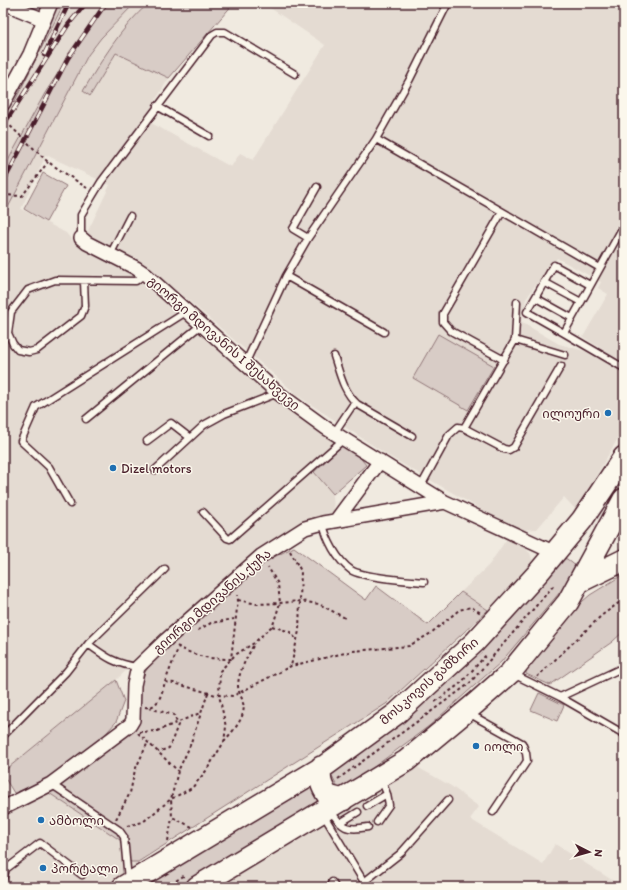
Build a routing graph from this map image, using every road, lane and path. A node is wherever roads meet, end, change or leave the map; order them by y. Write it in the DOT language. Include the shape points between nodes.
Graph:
graph roads {
  1 [pos="4,3"];
  2 [pos="51,3"];
  3 [pos="448,3"];
  4 [pos="44,20"];
  5 [pos="295,74"];
  6 [pos="8,82"];
  7 [pos="3,104"];
  8 [pos="157,106"];
  9 [pos="3,117"];
  10 [pos="208,136"];
  11 [pos="376,139"];
  12 [pos="48,162"];
  13 [pos="317,186"];
  14 [pos="95,194"];
  15 [pos="3,195"];
  16 [pos="502,212"];
  17 [pos="130,216"];
  18 [pos="624,225"];
  19 [pos="81,238"];
  20 [pos="308,238"];
  21 [pos="110,255"];
  22 [pos="600,268"];
  23 [pos="145,274"];
  24 [pos="286,276"];
  25 [pos="84,281"];
  26 [pos="544,282"];
  27 [pos="590,285"];
  28 [pos="536,298"];
  29 [pos="517,302"];
  30 [pos="581,302"];
  31 [pos="186,312"];
  32 [pos="572,318"];
  33 [pos="201,325"];
  34 [pos="384,332"];
  35 [pos="564,333"];
  36 [pos="515,340"];
  37 [pos="565,355"];
  38 [pos="334,356"];
  39 [pos="504,360"];
  40 [pos="245,364"];
  41 [pos="561,366"];
  42 [pos="624,368"];
  43 [pos="278,393"];
  44 [pos="357,404"];
  45 [pos="86,419"];
  46 [pos="464,428"];
  47 [pos="339,436"];
  48 [pos="412,436"];
  49 [pos="189,437"];
  50 [pos="147,441"];
  51 [pos="624,457"];
  52 [pos="380,461"];
  53 [pos="155,470"];
  54 [pos="624,482"];
  55 [pos="421,486"];
  56 [pos="624,499"];
  57 [pos="445,502"];
  58 [pos="70,504"];
  59 [pos="203,512"];
  60 [pos="337,519"];
  61 [pos="582,520"];
  62 [pos="323,523"];
  63 [pos="282,542"];
  64 [pos="555,553"];
  65 [pos="261,556"];
  66 [pos="624,560"];
  67 [pos="165,569"];
  68 [pos="582,578"];
  69 [pos="234,579"];
  70 [pos="424,582"];
  71 [pos="238,600"];
  72 [pos="624,600"];
  73 [pos="300,601"];
  74 [pos="280,604"];
  75 [pos="485,616"];
  76 [pos="234,619"];
  77 [pos="347,619"];
  78 [pos="272,626"];
  79 [pos="195,632"];
  80 [pos="166,640"];
  81 [pos="297,640"];
  82 [pos="184,642"];
  83 [pos="254,643"];
  84 [pos="88,644"];
  85 [pos="179,647"];
  86 [pos="231,659"];
  87 [pos="291,666"];
  88 [pos="138,667"];
  89 [pos="624,667"];
  90 [pos="510,673"];
  91 [pos="165,682"];
  92 [pos="530,682"];
  93 [pos="208,693"];
  94 [pos="238,693"];
  95 [pos="219,695"];
  96 [pos="560,697"];
  97 [pos="134,705"];
  98 [pos="149,708"];
  99 [pos="467,712"];
  100 [pos="200,713"];
  101 [pos="177,722"];
  102 [pos="134,729"];
  103 [pos="624,734"];
  104 [pos="3,736"];
  105 [pos="148,742"];
  106 [pos="224,742"];
  107 [pos="158,752"];
  108 [pos="321,767"];
  109 [pos="178,771"];
  110 [pos="51,784"];
  111 [pos="384,786"];
  112 [pos="171,799"];
  113 [pos="448,800"];
  114 [pos="367,806"];
  115 [pos="3,808"];
  116 [pos="339,812"];
  117 [pos="493,812"];
  118 [pos="172,817"];
  119 [pos="377,822"];
  120 [pos="112,825"];
  121 [pos="368,827"];
  122 [pos="196,829"];
  123 [pos="168,846"];
  124 [pos="82,875"];
  125 [pos="3,879"];
  126 [pos="365,885"];
  127 [pos="126,886"];
  128 [pos="197,887"];
  1 -- 4 [label="street"];
  2 -- 4 [label="street"];
  3 -- 11 [label="lane"];
  4 -- 6 [label="street" via="30,54"];
  5 -- 8 [label="lane" via="225,32 218,32 212,35"];
  6 -- 7 [label="street"];
  8 -- 10 [label="lane"];
  8 -- 14 [label="lane"];
  9 -- 12 [label="path"];
  11 -- 16 [label="lane"];
  11 -- 20 [label="lane"];
  12 -- 14 [label="path"];
  12 -- 15 [label="path" via="22,196"];
  13 -- 20 [label="lane" via="293,229"];
  14 -- 19 [label="lane" via="81,215"];
  16 -- 22 [label="lane"];
  16 -- 39 [label="lane" via="443,314 443,322 451,331"];
  17 -- 21 [label="lane"];
  18 -- 22 [label="lane"];
  19 -- 21 [label="street, გიორგი მდივანის I შესახვევი"];
  20 -- 24 [label="lane"];
  21 -- 23 [label="street, გიორგი მდივანის I შესახვევი"];
  22 -- 27 [label="lane"];
  23 -- 25 [label="lane" via="136,282"];
  23 -- 31 [label="street, გიორგი მდივანის I შესახვევი"];
  24 -- 34 [label="lane"];
  24 -- 40 [label="lane"];
  25 -- 25 [label="lane" via="85,306 81,316 37,350 18,350 8,333 11,312 28,290 55,280"];
  26 -- 27 [label="lane" via="554,264"];
  26 -- 28 [label="lane"];
  26 -- 30 [label="lane"];
  27 -- 30 [label="lane"];
  28 -- 32 [label="lane"];
  28 -- 35 [label="lane" via="528,312"];
  29 -- 36 [label="lane"];
  30 -- 32 [label="lane"];
  31 -- 33 [label="street, გიორგი მდივანის I შესახვევი"];
  31 -- 58 [label="lane" via="36,407 21,441 49,467"];
  32 -- 35 [label="lane"];
  33 -- 40 [label="street, გიორგი მდივანის I შესახვევი"];
  33 -- 45 [label="lane"];
  35 -- 42 [label="lane"];
  36 -- 37 [label="lane"];
  36 -- 39 [label="lane"];
  38 -- 44 [label="lane" via="344,388"];
  39 -- 46 [label="lane"];
  40 -- 43 [label="street, გიორგი მდივანის I შესახვევი"];
  41 -- 46 [label="lane" via="514,447 504,449"];
  43 -- 47 [label="street, გიორგი მდივანის I შესახვევი"];
  43 -- 49 [label="lane" via="215,418"];
  44 -- 47 [label="lane" via="352,406"];
  44 -- 48 [label="lane"];
  46 -- 55 [label="lane" via="458,427 449,435"];
  47 -- 52 [label="street, გიორგი მდივანის I შესახვევი"];
  47 -- 59 [label="lane" via="230,539"];
  49 -- 50 [label="lane" via="171,423"];
  49 -- 53 [label="lane"];
  51 -- 61 [label="main road, მოსკოვის გამზირი"];
  52 -- 55 [label="street, გიორგი მდივანის I შესახვევი"];
  52 -- 60 [label="street"];
  54 -- 61 [label="main road"];
  55 -- 57 [label="street, გიორგი მდივანის I შესახვევი"];
  56 -- 68 [label="main road"];
  57 -- 60 [label="street, გიორგი მდივანის ქუჩა"];
  57 -- 64 [label="street"];
  60 -- 62 [label="street, გიორგი მდივანის ქუჩა"];
  61 -- 64 [label="main road, მოსკოვის გამზირი"];
  62 -- 63 [label="street, გიორგი მდივანის ქუჩა" via="305,528"];
  62 -- 70 [label="lane" via="330,545 351,570 378,577"];
  63 -- 65 [label="street, გიორგი მდივანის ქუჩა"];
  63 -- 73 [label="path" via="294,556 301,571"];
  64 -- 68 [label="main road" via="566,552 580,556 584,561"];
  64 -- 108 [label="main road, მოსკოვის გამზირი" via="475,642 396,714"];
  65 -- 69 [label="street, გიორგი მდივანის ქუჩა"];
  65 -- 74 [label="path" via="278,584"];
  66 -- 68 [label="main road"];
  67 -- 84 [label="lane"];
  68 -- 90 [label="main road" via="568,602"];
  69 -- 71 [label="path"];
  69 -- 80 [label="street, გიორგი მდივანის ქუჩა"];
  71 -- 74 [label="path" via="258,604"];
  71 -- 76 [label="path"];
  72 -- 92 [label="path" via="600,616 542,674"];
  73 -- 74 [label="path"];
  73 -- 77 [label="path" via="319,604"];
  73 -- 81 [label="path"];
  74 -- 78 [label="path"];
  75 -- 87 [label="path" via="471,607 459,610 431,633 409,646 353,651"];
  76 -- 79 [label="path" via="211,623"];
  76 -- 86 [label="path"];
  78 -- 81 [label="path" via="290,632"];
  78 -- 83 [label="path"];
  80 -- 85 [label="path"];
  80 -- 88 [label="street, გიორგი მდივანის ქუჩა"];
  81 -- 87 [label="path"];
  82 -- 85 [label="path"];
  83 -- 86 [label="path"];
  83 -- 94 [label="path" via="241,669"];
  84 -- 88 [label="lane" via="111,661"];
  84 -- 104 [label="lane" via="66,672"];
  85 -- 86 [label="path" via="192,655 210,659"];
  85 -- 91 [label="path"];
  86 -- 95 [label="path" via="220,672"];
  87 -- 94 [label="path"];
  88 -- 97 [label="street" via="134,685"];
  89 -- 96 [label="lane"];
  90 -- 92 [label="lane"];
  90 -- 99 [label="main road"];
  91 -- 93 [label="path"];
  91 -- 98 [label="path" via="157,703"];
  92 -- 96 [label="lane"];
  93 -- 95 [label="path"];
  93 -- 100 [label="path"];
  94 -- 95 [label="path" via="233,696"];
  94 -- 106 [label="path" via="244,704 243,713 238,725"];
  95 -- 106 [label="path" via="226,727"];
  96 -- 103 [label="lane"];
  97 -- 98 [label="path"];
  97 -- 102 [label="street"];
  98 -- 101 [label="path" via="174,715"];
  99 -- 111 [label="main road"];
  99 -- 117 [label="lane" via="522,744 526,753 527,761"];
  100 -- 101 [label="path"];
  100 -- 109 [label="path" via="189,748"];
  101 -- 102 [label="path" via="156,730"];
  101 -- 107 [label="path" via="169,748"];
  102 -- 105 [label="path"];
  102 -- 110 [label="street"];
  105 -- 107 [label="path"];
  105 -- 120 [label="path" via="134,770 130,793"];
  106 -- 112 [label="path" via="192,788"];
  107 -- 109 [label="path"];
  108 -- 116 [label="main road" via="319,776 322,786"];
  108 -- 127 [label="main road, მოსკოვის გამზირი"];
  109 -- 112 [label="path"];
  110 -- 115 [label="street"];
  110 -- 120 [label="lane"];
  111 -- 114 [label="lane"];
  111 -- 116 [label="main road"];
  111 -- 119 [label="lane" via="389,805"];
  112 -- 118 [label="path"];
  112 -- 120 [label="path" via="143,822 131,826"];
  113 -- 126 [label="lane" via="402,854"];
  116 -- 121 [label="lane" via="347,829"];
  116 -- 126 [label="lane"];
  116 -- 128 [label="main road"];
  118 -- 122 [label="path"];
  118 -- 123 [label="path"];
  120 -- 127 [label="lane" via="124,837"];
  124 -- 125 [label="lane" via="40,843 6,869"];
}
